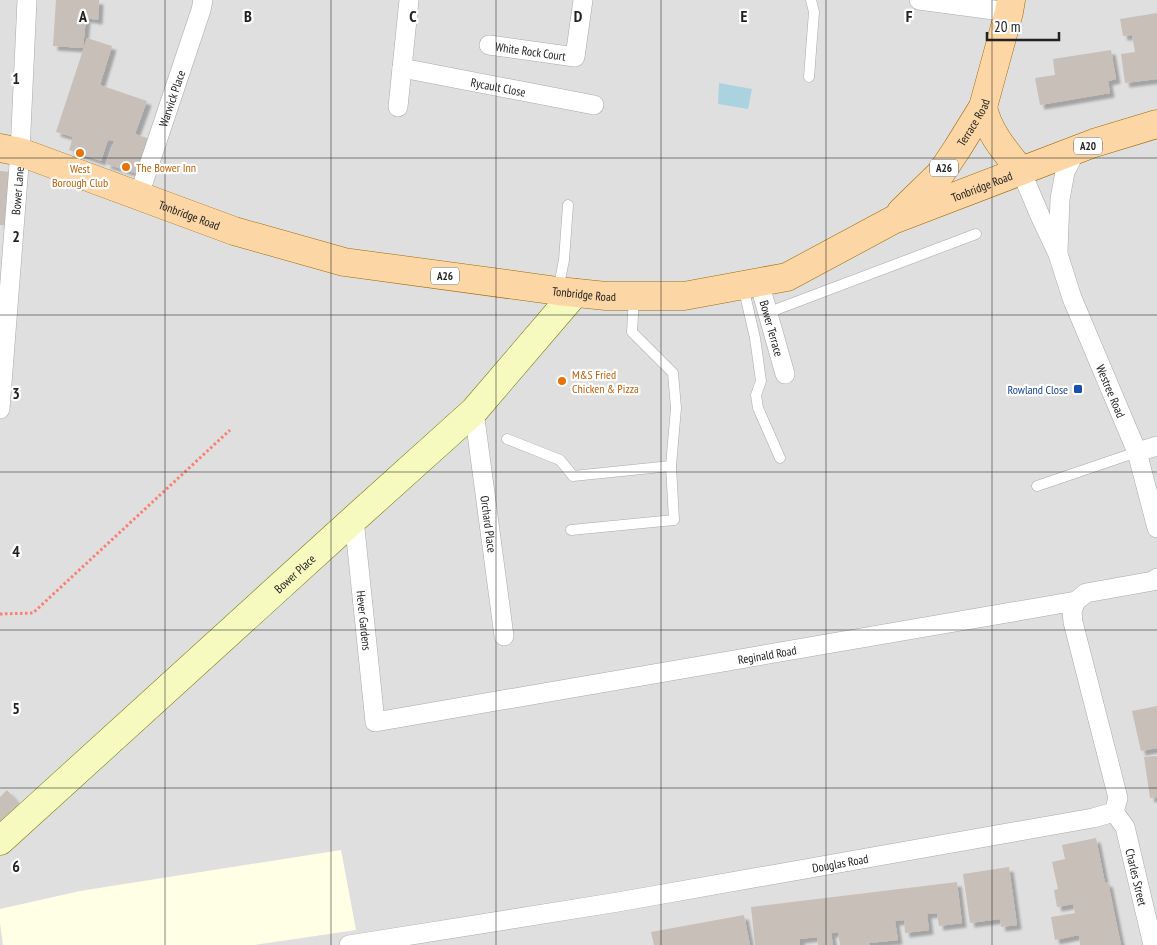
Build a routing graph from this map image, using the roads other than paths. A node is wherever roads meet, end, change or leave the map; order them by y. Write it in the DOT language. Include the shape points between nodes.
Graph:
graph roads {
  1 [pos="27,0"];
  2 [pos="203,0"];
  3 [pos="583,0"];
  4 [pos="811,0"];
  5 [pos="920,0"];
  6 [pos="1010,6"];
  7 [pos="408,7"];
  8 [pos="489,45"];
  9 [pos="402,68"];
  10 [pos="809,77"];
  11 [pos="594,105"];
  12 [pos="398,107"];
  13 [pos="983,107"];
  14 [pos="1157,124"];
  15 [pos="10,150"];
  16 [pos="1076,150"];
  17 [pos="1021,171"];
  18 [pos="139,196"];
  19 [pos="568,205"];
  20 [pos="893,220"];
  21 [pos="976,234"];
  22 [pos="1058,254"];
  23 [pos="751,284"];
  24 [pos="566,292"];
  25 [pos="634,296"];
  26 [pos="767,313"];
  27 [pos="785,374"];
  28 [pos="0,409"];
  29 [pos="474,411"];
  30 [pos="507,439"];
  31 [pos="1157,446"];
  32 [pos="1137,452"];
  33 [pos="780,458"];
  34 [pos="671,466"];
  35 [pos="1037,486"];
  36 [pos="354,519"];
  37 [pos="1157,528"];
  38 [pos="571,530"];
  39 [pos="1157,578"];
  40 [pos="1076,601"];
  41 [pos="504,636"];
  42 [pos="375,722"];
  43 [pos="1114,812"];
  44 [pos="0,841"];
  45 [pos="349,945"];
  46 [pos="1153,945"];
  1 -- 15 [label="street, Bower Lane"];
  2 -- 18 [label="street, Warwick Place"];
  3 -- 8 [label="street, White Rock Court" via="575,57"];
  4 -- 10 [label="lane" via="814,12"];
  5 -- 6 [label="street"];
  6 -- 13 [label="main road, Terrace Road"];
  7 -- 9 [label="street"];
  9 -- 11 [label="street, Rycault Close"];
  9 -- 12 [label="street"];
  13 -- 17 [label="main road, Westree Road" via="993,133"];
  13 -- 20 [label="main road, Terrace Road / A26" via="940,173"];
  14 -- 16 [label="main road, Tonbridge Road / A20"];
  15 -- 18 [label="main road, Tonbridge Road / A26"];
  15 -- 28 [label="street, Bower Lane"];
  16 -- 17 [label="main road, Tonbridge Road / A20"];
  16 -- 22 [label="street, Westree Road" via="1065,172 1060,199"];
  17 -- 20 [label="main road, Tonbridge Road / A26"];
  17 -- 22 [label="street, Westree Road"];
  18 -- 24 [label="main road, Tonbridge Road / A26" via="234,232 344,262"];
  19 -- 24 [label="lane" via="564,260"];
  20 -- 23 [label="main road, Tonbridge Road / A26" via="787,277"];
  21 -- 26 [label="lane"];
  22 -- 32 [label="street, Westree Road" via="1072,298"];
  23 -- 25 [label="main road, Tonbridge Road / A26" via="684,296"];
  23 -- 26 [label="street, Bower Terrace"];
  23 -- 33 [label="lane" via="761,381 756,395 758,408"];
  24 -- 25 [label="main road, Tonbridge Road / A26"];
  24 -- 29 [label="street, Bower Place"];
  25 -- 34 [label="lane" via="632,332 673,373 676,408"];
  26 -- 27 [label="street, Bower Terrace"];
  29 -- 36 [label="street, Bower Place"];
  29 -- 41 [label="street, Orchard Place"];
  30 -- 34 [label="lane" via="560,460 573,476"];
  31 -- 32 [label="street"];
  32 -- 35 [label="lane"];
  32 -- 37 [label="street, Westree Road"];
  34 -- 38 [label="lane" via="674,520"];
  36 -- 42 [label="street, Hever Gardens"];
  36 -- 44 [label="street, Bower Place"];
  39 -- 40 [label="street, Reginald Road" via="1086,593"];
  40 -- 42 [label="street, Reginald Road"];
  40 -- 43 [label="street" via="1072,611 1073,622 1118,798"];
  43 -- 45 [label="street, Douglas Road" via="628,900"];
  43 -- 46 [label="street, Charles Street" via="1126,827"];
}
